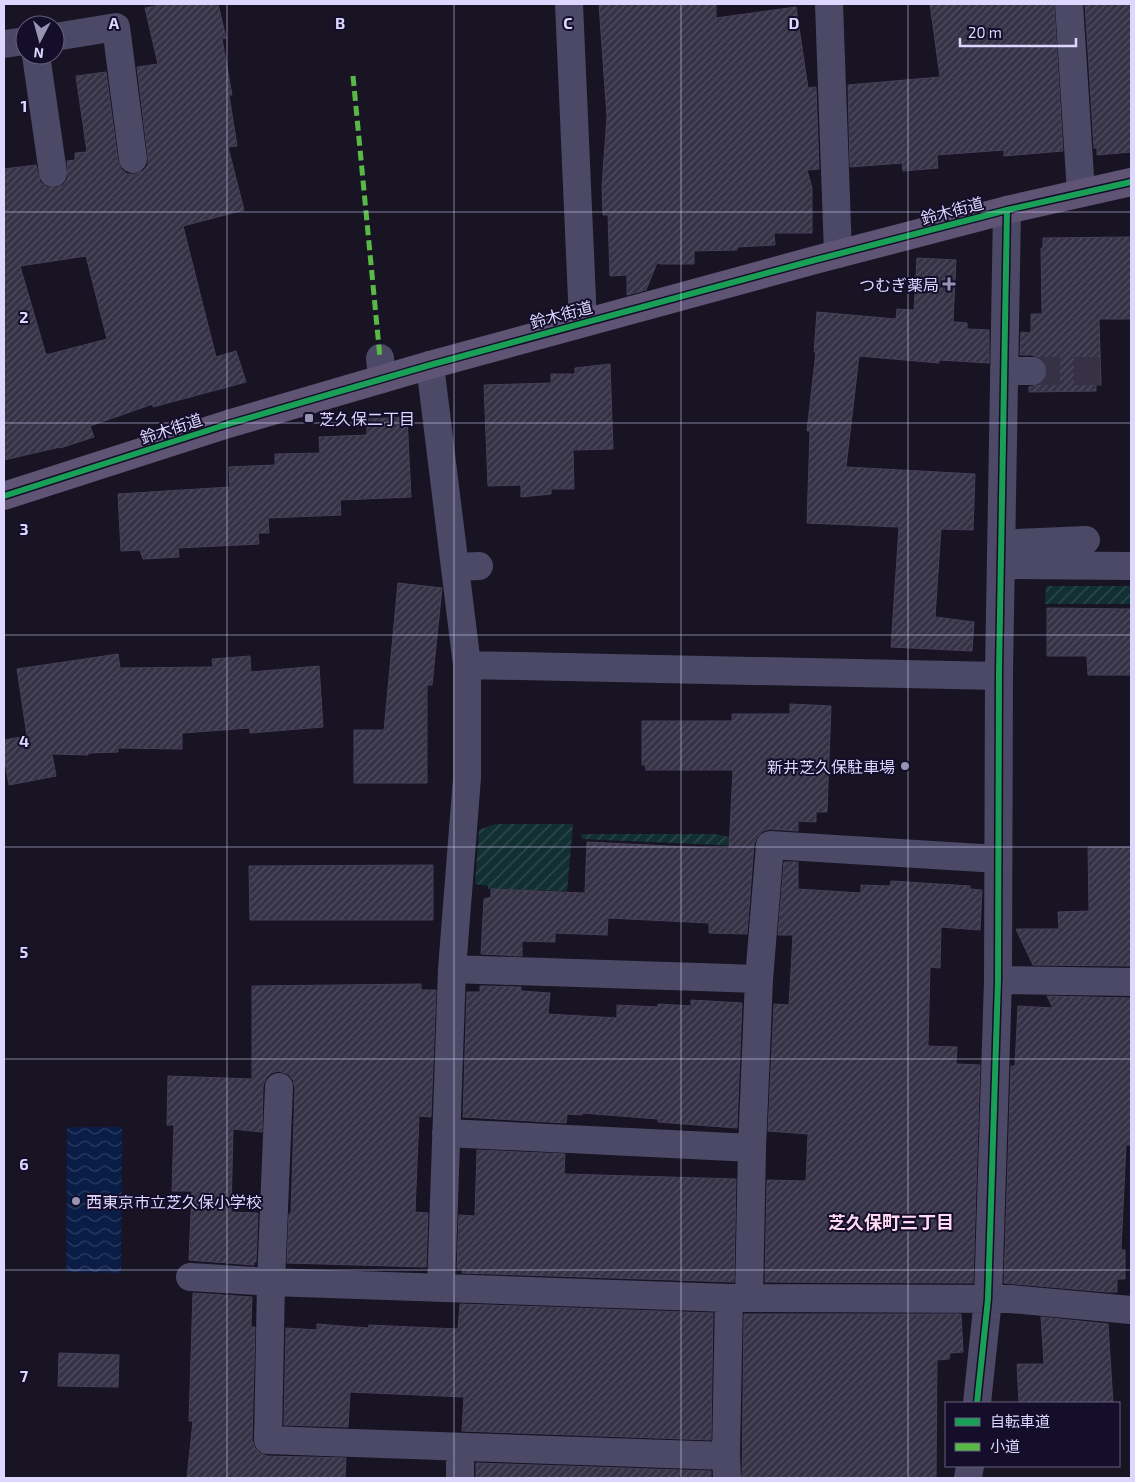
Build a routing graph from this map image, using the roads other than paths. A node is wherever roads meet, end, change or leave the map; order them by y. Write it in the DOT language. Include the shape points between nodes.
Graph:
graph roads {
  1 [pos="569,4"];
  2 [pos="828,4"];
  3 [pos="1069,4"];
  4 [pos="65,35"];
  5 [pos="37,65"];
  6 [pos="134,159"];
  7 [pos="53,173"];
  8 [pos="1131,182"];
  9 [pos="1081,193"];
  10 [pos="1007,210"];
  11 [pos="838,254"];
  12 [pos="583,322"];
  13 [pos="430,365"];
  14 [pos="1004,371"];
  15 [pos="1032,371"];
  16 [pos="4,496"];
  17 [pos="1086,540"];
  18 [pos="1001,553"];
  19 [pos="1131,566"];
  20 [pos="467,665"];
  21 [pos="999,676"];
  22 [pos="998,859"];
  23 [pos="452,969"];
  24 [pos="759,979"];
  25 [pos="998,980"];
  26 [pos="1131,982"];
  27 [pos="279,1087"];
  28 [pos="446,1133"];
  29 [pos="752,1148"];
  30 [pos="190,1277"];
  31 [pos="271,1282"];
  32 [pos="441,1288"];
  33 [pos="739,1298"];
  34 [pos="988,1300"];
  35 [pos="1131,1310"];
  36 [pos="977,1402"];
  37 [pos="460,1447"];
  38 [pos="727,1467"];
  39 [pos="460,1478"];
  1 -- 12 [label="street"];
  2 -- 11 [label="street"];
  3 -- 9 [label="street"];
  4 -- 6 [label="street" via="116,27"];
  5 -- 7 [label="street"];
  8 -- 9 [label="main road, 鈴木街道"];
  9 -- 10 [label="main road, 鈴木街道"];
  10 -- 11 [label="main road, 鈴木街道"];
  10 -- 14 [label="street"];
  11 -- 12 [label="main road, 鈴木街道"];
  12 -- 13 [label="main road, 鈴木街道"];
  13 -- 16 [label="main road, 鈴木街道" via="381,368 228,424"];
  13 -- 20 [label="street" via="467,566"];
  14 -- 15 [label="street"];
  14 -- 18 [label="street" via="992,409"];
  17 -- 18 [label="street" via="1016,543"];
  18 -- 19 [label="street"];
  18 -- 21 [label="street"];
  20 -- 21 [label="street"];
  20 -- 23 [label="street" via="476,734 467,778 472,815"];
  21 -- 22 [label="street" via="988,770"];
  22 -- 24 [label="street" via="770,845"];
  22 -- 25 [label="street"];
  23 -- 24 [label="street"];
  23 -- 28 [label="street"];
  24 -- 29 [label="street"];
  25 -- 26 [label="street"];
  25 -- 34 [label="street"];
  27 -- 31 [label="street"];
  28 -- 29 [label="street"];
  28 -- 32 [label="street"];
  29 -- 33 [label="street"];
  30 -- 31 [label="street"];
  31 -- 32 [label="street"];
  31 -- 37 [label="street" via="268,1440"];
  32 -- 33 [label="street"];
  33 -- 34 [label="street"];
  33 -- 38 [label="street"];
  34 -- 35 [label="street" via="1011,1299"];
  34 -- 36 [label="street"];
  37 -- 38 [label="street"];
  37 -- 39 [label="street"];
}
